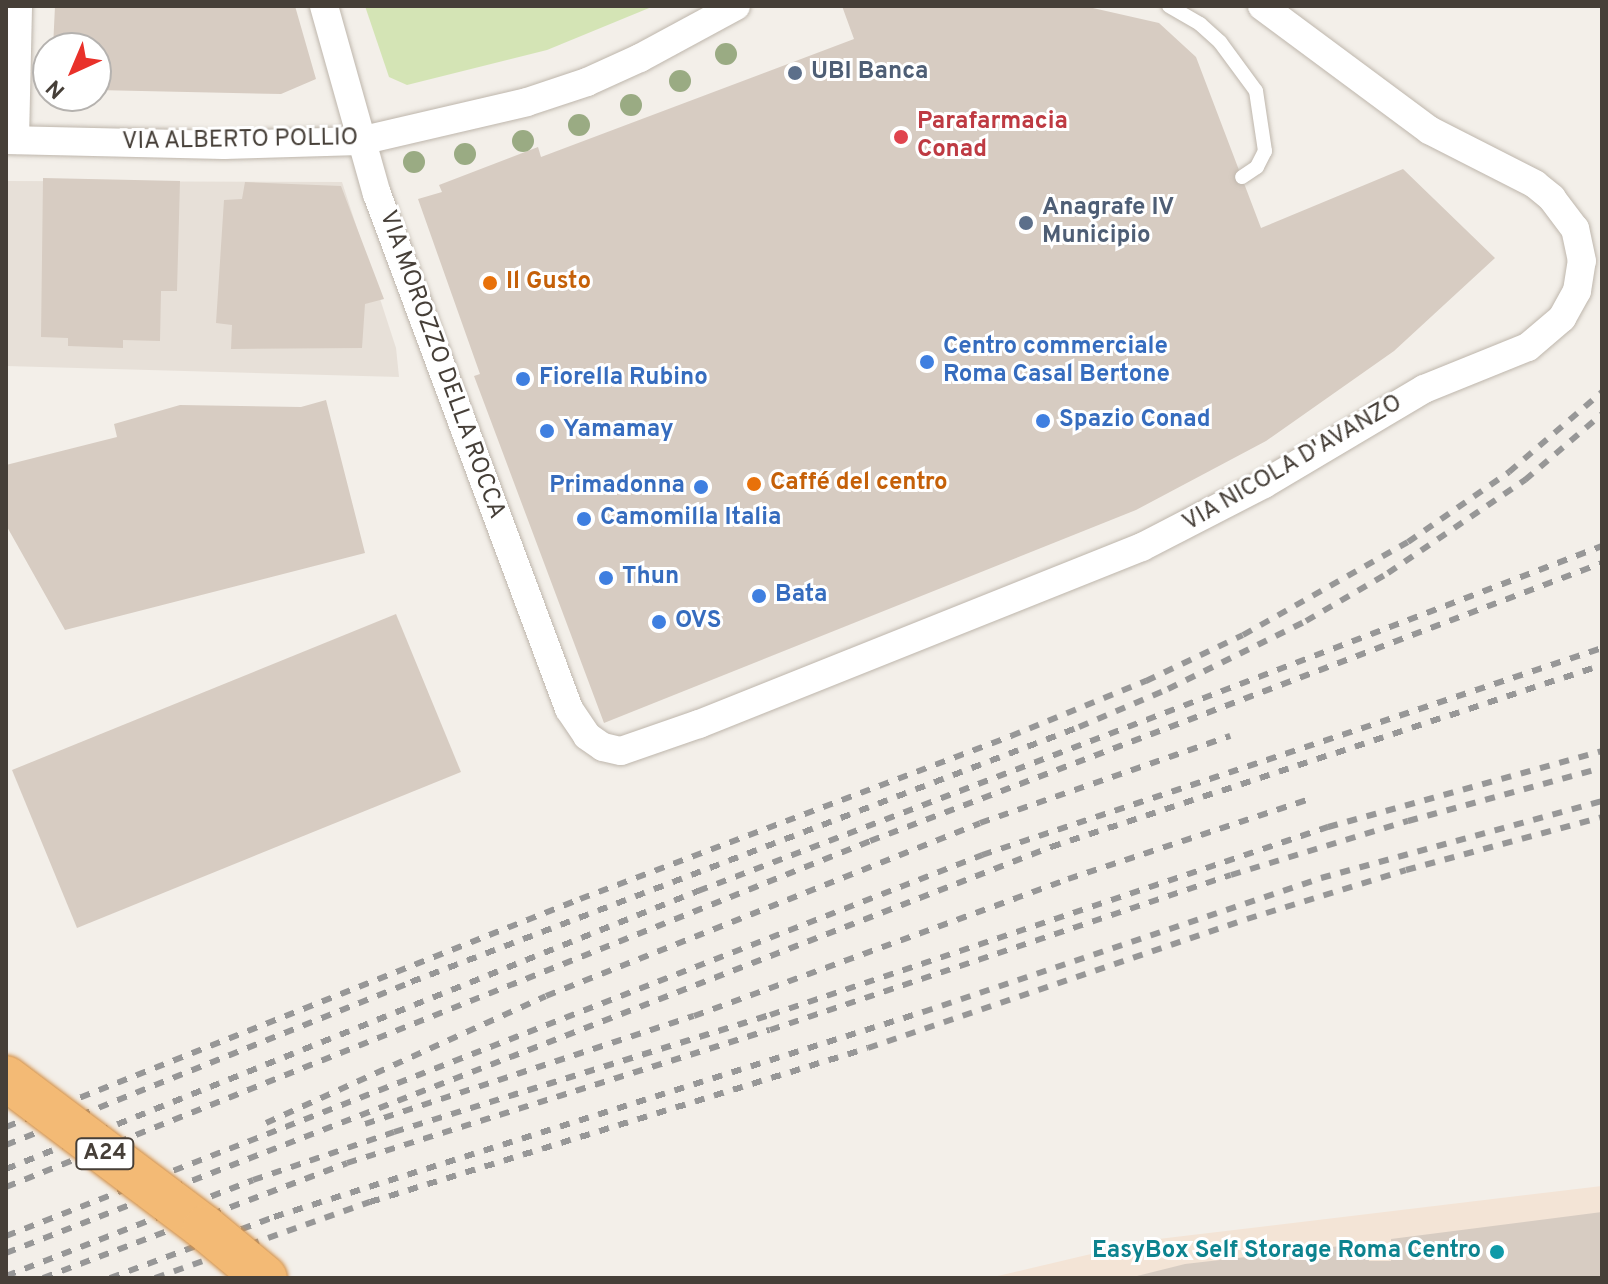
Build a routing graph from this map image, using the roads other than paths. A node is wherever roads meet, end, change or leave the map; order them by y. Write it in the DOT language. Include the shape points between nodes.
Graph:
graph roads {
  1 [pos="18,6"];
  2 [pos="324,6"];
  3 [pos="736,6"];
  4 [pos="1169,6"];
  5 [pos="1262,6"];
  6 [pos="10,140"];
  7 [pos="360,141"];
  8 [pos="1242,177"];
  9 [pos="574,720"];
  10 [pos="6,1078"];
  11 [pos="205,1228"];
  12 [pos="265,1278"];
  13 [pos="296,1278"];
  1 -- 6 [label="street"];
  2 -- 7 [label="street, VIA MOROZZO DELLA ROCCA"];
  3 -- 7 [label="street, VIA ALBERTO POLLIO" via="587,82 527,102"];
  4 -- 8 [label="lane" via="1220,42 1256,91 1265,151 1257,167"];
  5 -- 9 [label="street, VIA NICOLA D'AVANZO" via="1429,130 1535,184 1552,198 1575,229 1582,261 1577,291 1552,328 1518,352 1424,389 1197,520 1086,572 630,749 603,747"];
  6 -- 7 [label="street, VIA ALBERTO POLLIO" via="224,145"];
  7 -- 9 [label="street, VIA MOROZZO DELLA ROCCA"];
  10 -- 11 [label="highway, A24, bridge"];
  11 -- 12 [label="highway, bridge"];
  11 -- 13 [label="highway, bridge"];
}
